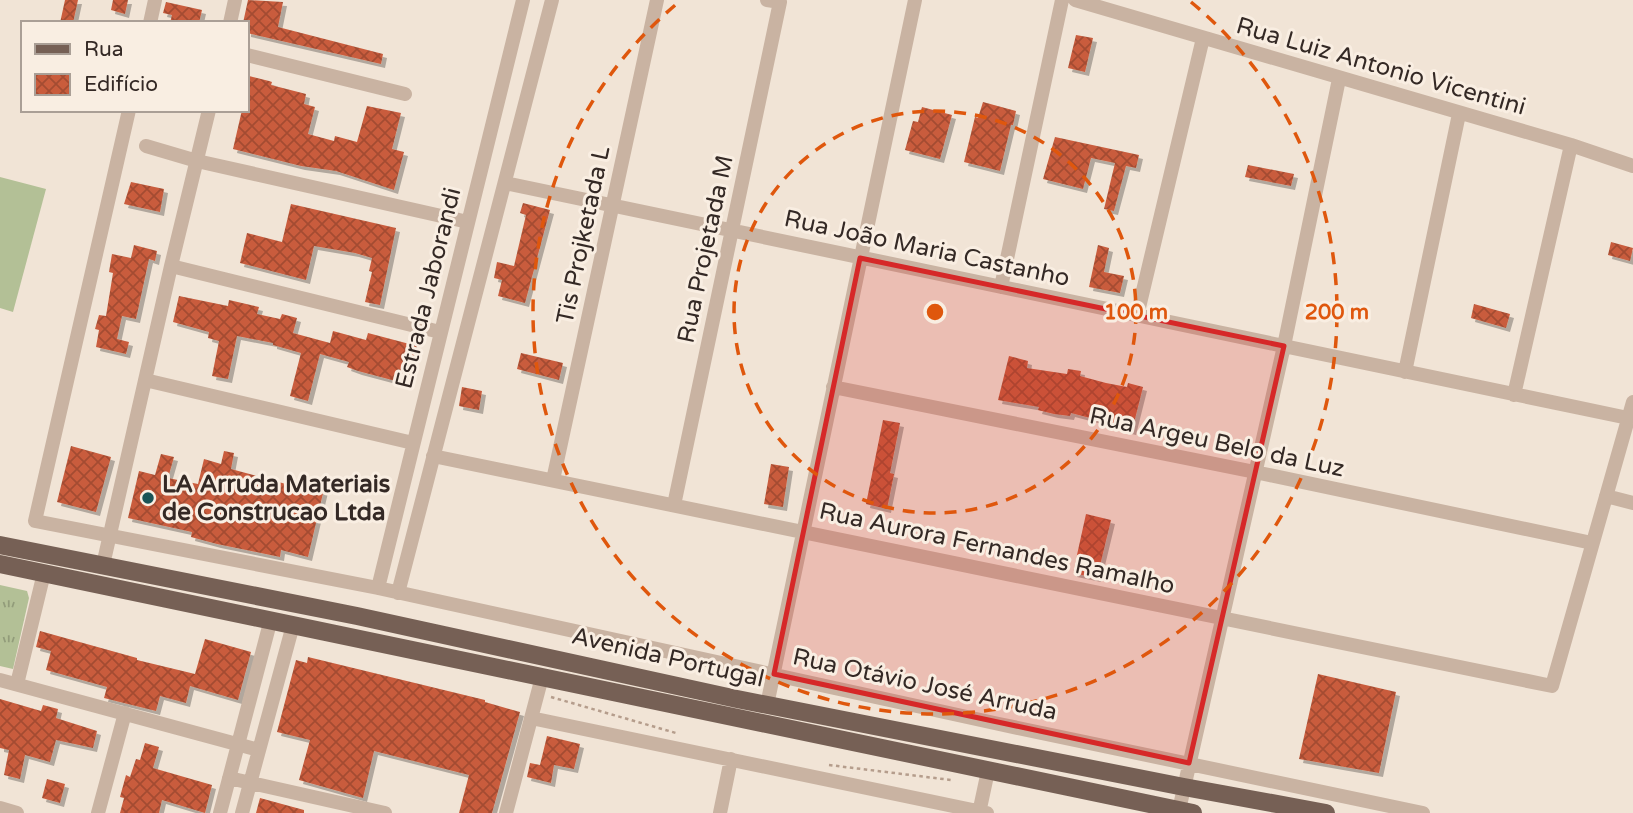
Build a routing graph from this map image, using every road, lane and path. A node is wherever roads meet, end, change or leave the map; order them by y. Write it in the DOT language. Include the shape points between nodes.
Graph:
graph roads {
  1 [pos="155,0"];
  2 [pos="235,0"];
  3 [pos="523,0"];
  4 [pos="552,0"];
  5 [pos="657,0"];
  6 [pos="915,0"];
  7 [pos="1062,0"];
  8 [pos="1075,0"];
  9 [pos="774,1"];
  10 [pos="150,21"];
  11 [pos="230,21"];
  12 [pos="1203,38"];
  13 [pos="248,55"];
  14 [pos="1339,79"];
  15 [pos="405,94"];
  16 [pos="130,112"];
  17 [pos="209,112"];
  18 [pos="1459,114"];
  19 [pos="1571,145"];
  20 [pos="146,146"];
  21 [pos="197,161"];
  22 [pos="1633,166"];
  23 [pos="505,183"];
  24 [pos="613,206"];
  25 [pos="468,222"];
  26 [pos="732,229"];
  27 [pos="860,258"];
  28 [pos="171,266"];
  29 [pos="1000,287"];
  30 [pos="1137,316"];
  31 [pos="440,332"];
  32 [pos="1284,346"];
  33 [pos="1405,372"];
  34 [pos="145,380"];
  35 [pos="833,387"];
  36 [pos="1514,395"];
  37 [pos="1633,402"];
  38 [pos="1628,418"];
  39 [pos="413,443"];
  40 [pos="433,456"];
  41 [pos="1255,472"];
  42 [pos="553,480"];
  43 [pos="1606,496"];
  44 [pos="1633,503"];
  45 [pos="674,505"];
  46 [pos="803,532"];
  47 [pos="110,535"];
  48 [pos="1592,543"];
  49 [pos="0,545"];
  50 [pos="0,564"];
  51 [pos="103,565"];
  52 [pos="44,573"];
  53 [pos="378,588"];
  54 [pos="398,593"];
  55 [pos="1224,618"];
  56 [pos="271,619"];
  57 [pos="293,625"];
  58 [pos="774,674"];
  59 [pos="0,680"];
  60 [pos="18,684"];
  61 [pos="540,685"];
  62 [pos="767,705"];
  63 [pos="125,713"];
  64 [pos="531,718"];
  65 [pos="686,736"];
  66 [pos="238,744"];
  67 [pos="259,750"];
  68 [pos="731,759"];
  69 [pos="1189,763"];
  70 [pos="829,765"];
  71 [pos="988,771"];
  72 [pos="229,778"];
  73 [pos="953,780"];
  74 [pos="250,783"];
  75 [pos="1184,788"];
  76 [pos="0,808"];
  77 [pos="1186,812"];
  78 [pos="17,813"];
  79 [pos="98,813"];
  80 [pos="219,813"];
  81 [pos="242,813"];
  82 [pos="386,813"];
  83 [pos="506,813"];
  84 [pos="720,813"];
  85 [pos="982,813"];
  86 [pos="1326,813"];
  87 [pos="1423,813"];
  1 -- 10 [label="street"];
  2 -- 11 [label="street"];
  3 -- 25 [label="street, Estrada Jaborandi"];
  4 -- 23 [label="street"];
  5 -- 24 [label="street, Tis Projketada L"];
  6 -- 27 [label="street"];
  7 -- 29 [label="street"];
  8 -- 12 [label="street, Rua Luiz Antonio Vicentini"];
  9 -- 26 [label="street, Rua Projetada M"];
  12 -- 14 [label="street, Rua Luiz Antonio Vicentini"];
  12 -- 30 [label="street"];
  13 -- 15 [label="street"];
  14 -- 18 [label="street, Rua Luiz Antonio Vicentini"];
  14 -- 32 [label="street"];
  16 -- 47 [label="street, Rua Otávio José Arruda" via="36,521"];
  17 -- 21 [label="street"];
  18 -- 19 [label="street, Rua Luiz Antonio Vicentini"];
  18 -- 33 [label="street"];
  19 -- 22 [label="street, Rua Luiz Antonio Vicentini"];
  19 -- 36 [label="street"];
  20 -- 21 [label="street"];
  21 -- 25 [label="street"];
  21 -- 28 [label="street"];
  23 -- 24 [label="street, Rua João Maria Castanho"];
  23 -- 40 [label="street"];
  24 -- 26 [label="street, Rua João Maria Castanho"];
  24 -- 42 [label="street, Tis Projketada L"];
  25 -- 31 [label="street, Estrada Jaborandi"];
  26 -- 27 [label="street, Rua João Maria Castanho"];
  26 -- 45 [label="street, Rua Projetada M"];
  27 -- 29 [label="street, Rua João Maria Castanho"];
  27 -- 35 [label="street"];
  28 -- 31 [label="street"];
  28 -- 34 [label="street"];
  29 -- 30 [label="street, Rua João Maria Castanho"];
  30 -- 32 [label="street, Rua João Maria Castanho"];
  31 -- 39 [label="street, Estrada Jaborandi"];
  32 -- 33 [label="street, Rua João Maria Castanho"];
  32 -- 41 [label="street"];
  33 -- 36 [label="street, Rua João Maria Castanho"];
  34 -- 39 [label="street"];
  34 -- 47 [label="street"];
  35 -- 41 [label="street, Rua Argeu Belo da Luz"];
  35 -- 46 [label="street"];
  36 -- 38 [label="street, Rua João Maria Castanho"];
  37 -- 38 [label="street"];
  38 -- 43 [label="street"];
  39 -- 53 [label="street, Estrada Jaborandi"];
  40 -- 42 [label="street, Rua Aurora Fernandes Ramalho"];
  40 -- 54 [label="street"];
  41 -- 48 [label="street, Rua Argeu Belo da Luz"];
  41 -- 55 [label="street"];
  42 -- 45 [label="street, Rua Aurora Fernandes Ramalho"];
  43 -- 44 [label="street"];
  43 -- 48 [label="street"];
  45 -- 46 [label="street, Rua Aurora Fernandes Ramalho"];
  46 -- 55 [label="street, Rua Aurora Fernandes Ramalho"];
  46 -- 58 [label="street"];
  47 -- 51 [label="street"];
  47 -- 53 [label="street, Rua Otávio José Arruda"];
  48 -- 55 [label="street, Rua Aurora Fernandes Ramalho" via="1552,686"];
  49 -- 51 [label="main road, Avenida Portugal"];
  50 -- 52 [label="main road, Avenida Portugal"];
  51 -- 62 [label="main road, Avenida Portugal"];
  52 -- 56 [label="main road, Avenida Portugal"];
  52 -- 60 [label="street"];
  53 -- 54 [label="street, Rua Otávio José Arruda"];
  54 -- 58 [label="street, Rua Otávio José Arruda"];
  55 -- 69 [label="street"];
  56 -- 57 [label="main road, Avenida Portugal"];
  56 -- 66 [label="street"];
  57 -- 61 [label="main road, Avenida Portugal"];
  57 -- 67 [label="street"];
  58 -- 62 [label="street"];
  58 -- 69 [label="street, Rua Otávio José Arruda"];
  59 -- 60 [label="street"];
  60 -- 63 [label="street"];
  61 -- 64 [label="street"];
  61 -- 65 [label="path"];
  61 -- 71 [label="main road, Avenida Portugal"];
  62 -- 75 [label="main road, Avenida Portugal"];
  63 -- 66 [label="street"];
  63 -- 79 [label="street"];
  64 -- 68 [label="street"];
  64 -- 83 [label="street"];
  66 -- 67 [label="street"];
  66 -- 72 [label="street"];
  67 -- 74 [label="street"];
  68 -- 84 [label="street"];
  68 -- 85 [label="street"];
  69 -- 75 [label="street"];
  69 -- 87 [label="street, Rua Otávio José Arruda"];
  70 -- 73 [label="path"];
  71 -- 77 [label="main road, Avenida Portugal"];
  71 -- 85 [label="street"];
  72 -- 74 [label="street"];
  72 -- 80 [label="street"];
  74 -- 81 [label="street"];
  74 -- 82 [label="street"];
  75 -- 77 [label="street"];
  75 -- 86 [label="main road, Avenida Portugal"];
  76 -- 78 [label="street"];
}
